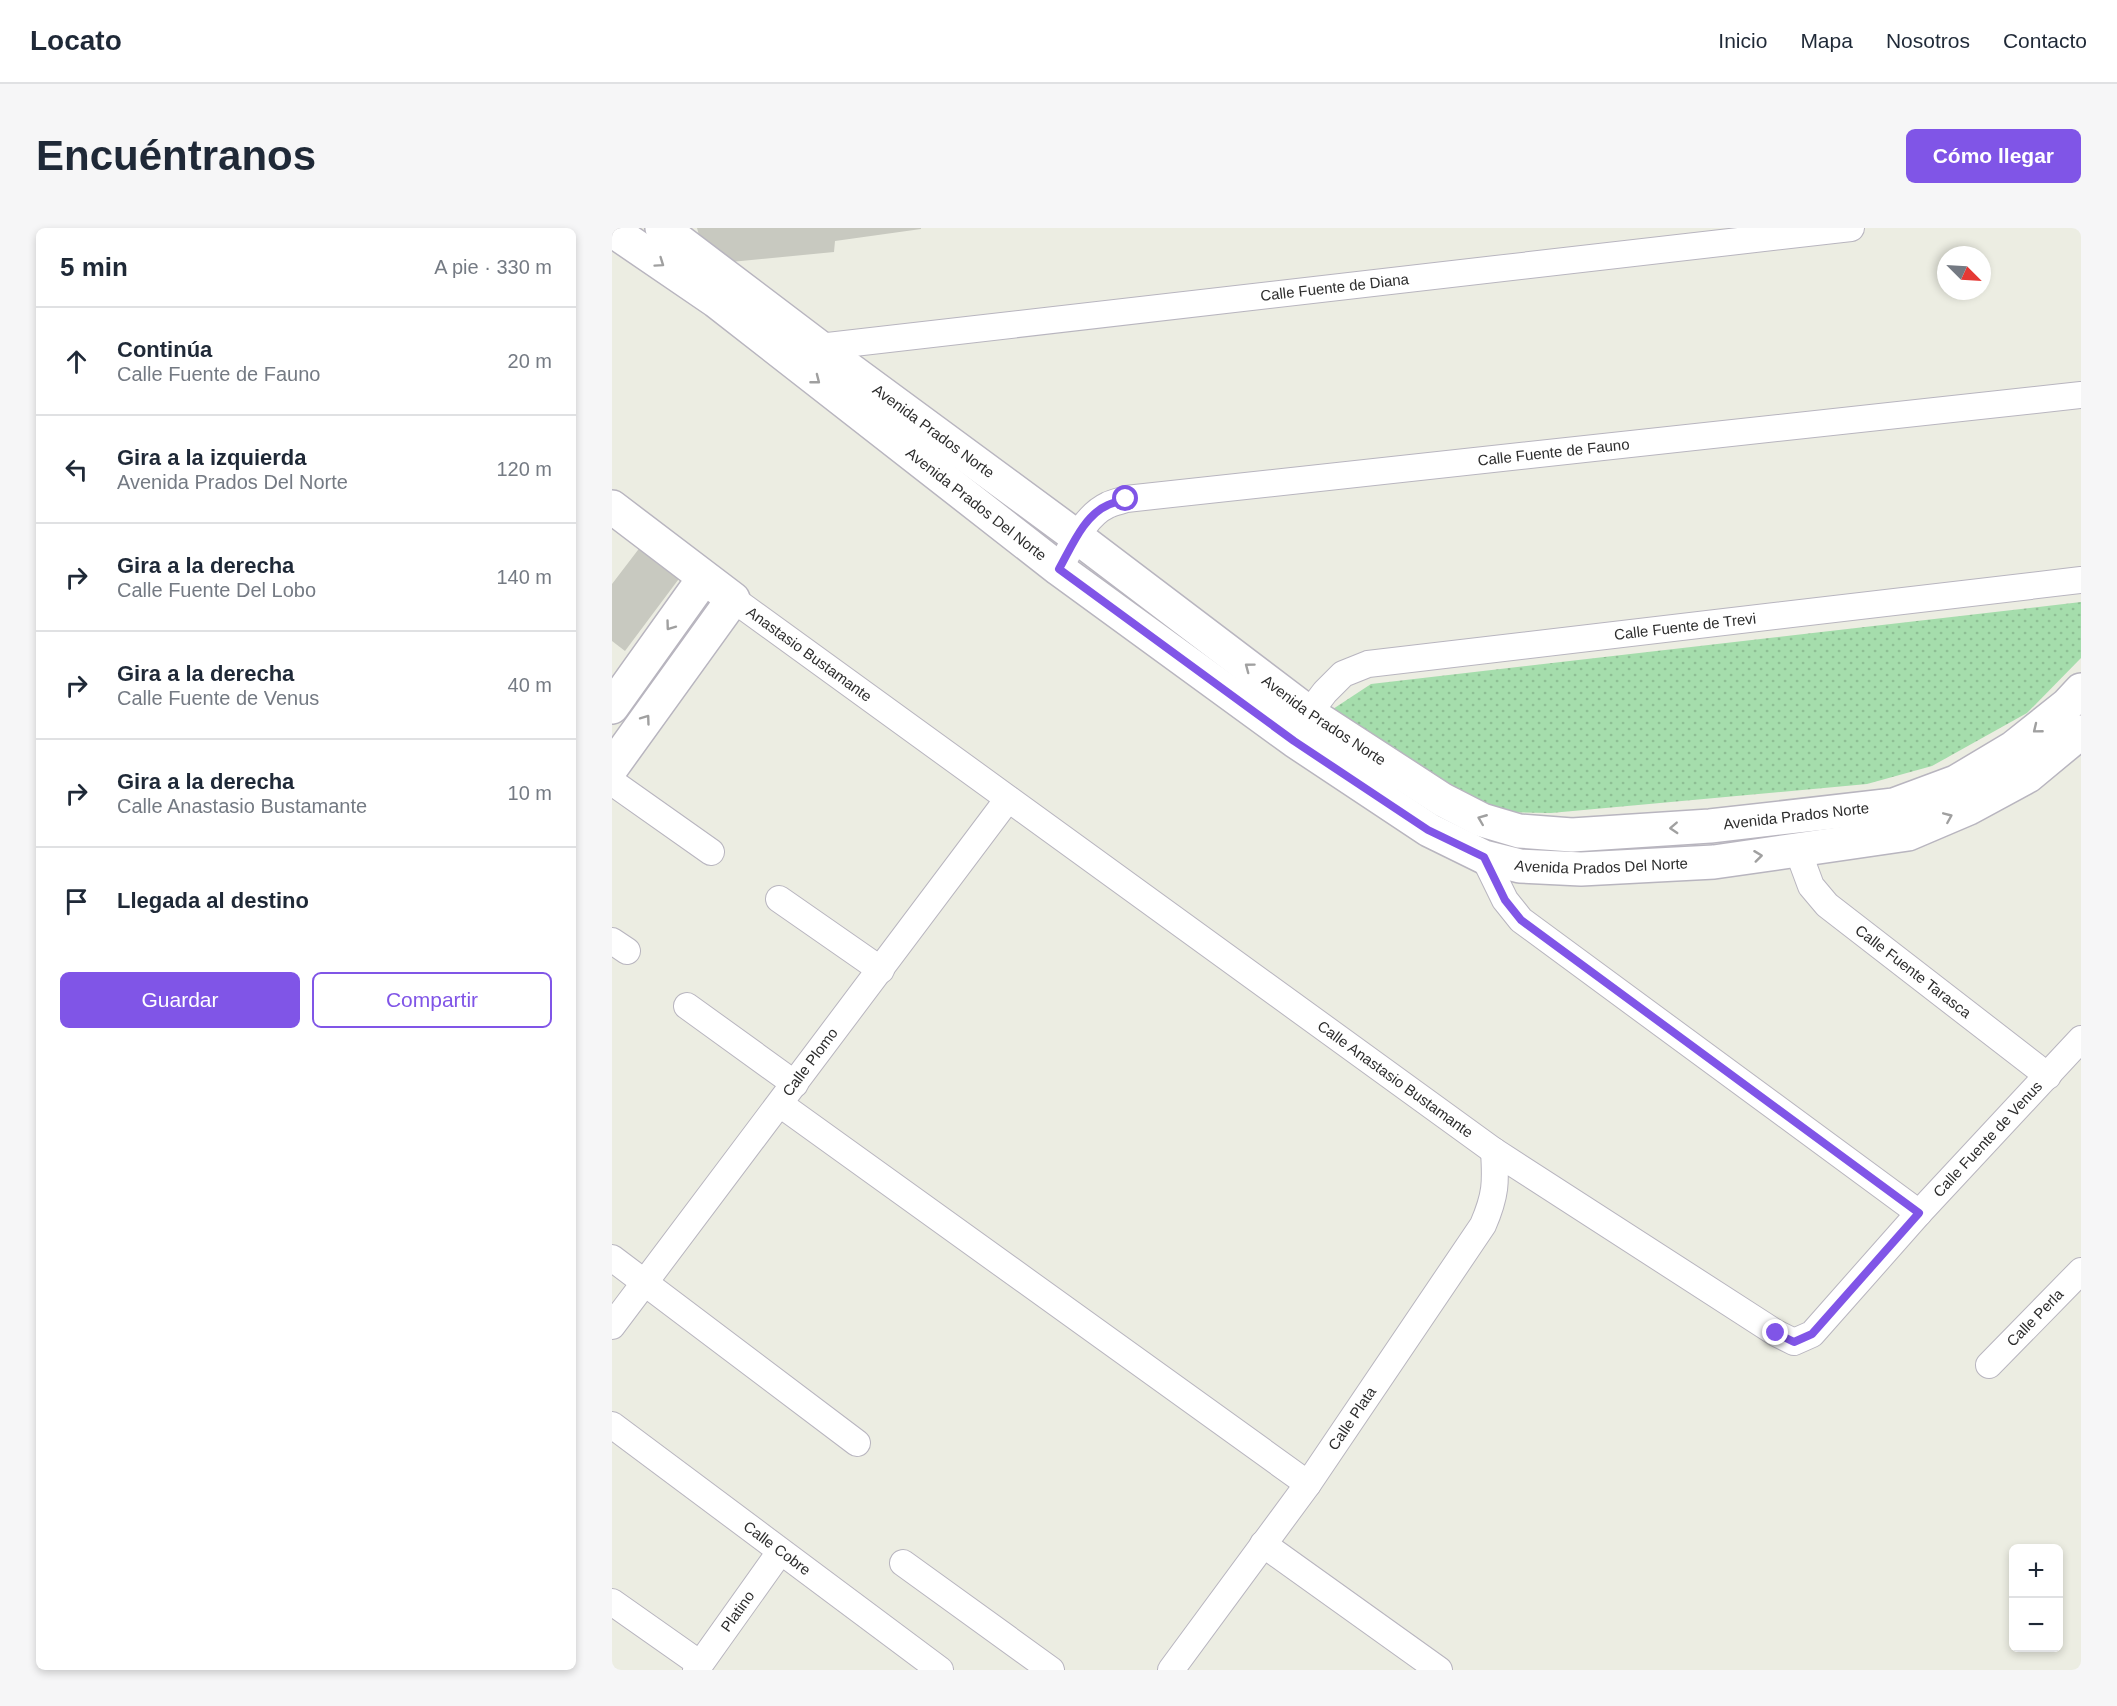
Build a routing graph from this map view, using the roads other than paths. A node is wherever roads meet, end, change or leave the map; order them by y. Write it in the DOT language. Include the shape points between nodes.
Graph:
graph roads {
  1 [pos="662,228"];
  2 [pos="1851,228"];
  3 [pos="612,230"];
  4 [pos="819,347"];
  5 [pos="2081,395"];
  6 [pos="612,507"];
  7 [pos="1077,537"];
  8 [pos="1059,569"];
  9 [pos="704,578"];
  10 [pos="2081,580"];
  11 [pos="733,599"];
  12 [pos="2081,690"];
  13 [pos="612,707"];
  14 [pos="1309,713"];
  15 [pos="2081,732"];
  16 [pos="612,767"];
  17 [pos="612,782"];
  18 [pos="1008,800"];
  19 [pos="1710,826"];
  20 [pos="1798,851"];
  21 [pos="711,852"];
  22 [pos="1484,857"];
  23 [pos="1714,862"];
  24 [pos="779,899"];
  25 [pos="881,970"];
  26 [pos="687,1006"];
  27 [pos="2081,1039"];
  28 [pos="2048,1076"];
  29 [pos="787,1094"];
  30 [pos="1494,1151"];
  31 [pos="1919,1213"];
  32 [pos="612,1258"];
  33 [pos="2081,1271"];
  34 [pos="645,1282"];
  35 [pos="612,1326"];
  36 [pos="1794,1342"];
  37 [pos="1989,1365"];
  38 [pos="612,1425"];
  39 [pos="857,1443"];
  40 [pos="1308,1484"];
  41 [pos="1263,1544"];
  42 [pos="780,1552"];
  43 [pos="903,1563"];
  44 [pos="612,1602"];
  45 [pos="698,1667"];
  46 [pos="940,1670"];
  47 [pos="1051,1670"];
  48 [pos="1171,1670"];
  49 [pos="1439,1670"];
  1 -- 4 [label="street, Avenida Prados Norte"];
  2 -- 4 [label="street, Calle Fuente de Diana"];
  3 -- 8 [label="street, Avenida Prados Del Norte, one-way" via="716,301"];
  4 -- 7 [label="street, Avenida Prados Norte"];
  5 -- 7 [label="street, Calle Fuente de Fauno" via="1126,499 1106,505"];
  6 -- 9 [label="street, Anastasio Bustamante"];
  7 -- 8 [label="street, Calle Fuente de Fauno"];
  14 -- 7 [label="street, Avenida Prados Norte, one-way"];
  8 -- 22 [label="street, Avenida Prados Del Norte" via="1294,741 1428,830"];
  9 -- 11 [label="street, Anastasio Bustamante"];
  9 -- 13 [label="street, one-way"];
  10 -- 14 [label="street, Calle Fuente de Trevi" via="1368,664 1343,674"];
  16 -- 11 [label="street, one-way"];
  11 -- 18 [label="street, Anastasio Bustamante"];
  12 -- 19 [label="street, Avenida Prados Norte, one-way" via="2013,748 1956,782 1894,805"];
  19 -- 14 [label="street, Avenida Prados Norte, one-way" via="1572,835 1519,831 1482,820 1443,800"];
  20 -- 15 [label="street, Avenida Prados Del Norte, one-way" via="1908,834 1969,808 2028,776"];
  17 -- 21 [label="street"];
  18 -- 25 [label="street, Calle Plomo"];
  18 -- 30 [label="street, Calle Anastasio Bustamante"];
  19 -- 23 [label="street"];
  23 -- 20 [label="street, Avenida Prados Del Norte, one-way"];
  20 -- 28 [label="street, Calle Fuente Tarasca" via="1811,886 1827,905"];
  22 -- 23 [label="street, Avenida Prados Del Norte" via="1520,866 1581,869"];
  22 -- 31 [label="street" via="1505,900 1521,920"];
  24 -- 25 [label="street"];
  25 -- 29 [label="street, Calle Plomo"];
  26 -- 29 [label="street"];
  27 -- 28 [label="street, Calle Fuente de Venus"];
  28 -- 31 [label="street, Calle Fuente de Venus"];
  29 -- 34 [label="street, Calle Plomo"];
  29 -- 40 [label="street"];
  30 -- 36 [label="street, Calle Anastasio Bustamante"];
  30 -- 40 [label="street, Calle Plata" via="1493,1202 1483,1225"];
  31 -- 36 [label="street, Calle Fuente de Venus" via="1812,1334"];
  32 -- 34 [label="street"];
  33 -- 37 [label="street, Calle Perla"];
  34 -- 35 [label="street, Calle Plomo"];
  34 -- 39 [label="street"];
  38 -- 42 [label="street, Calle Cobre"];
  40 -- 41 [label="street, Calle Plata"];
  41 -- 48 [label="street, Calle Plata"];
  41 -- 49 [label="street"];
  42 -- 45 [label="street, Platino"];
  42 -- 46 [label="street, Calle Cobre"];
  43 -- 47 [label="street"];
  44 -- 45 [label="street"];
}
